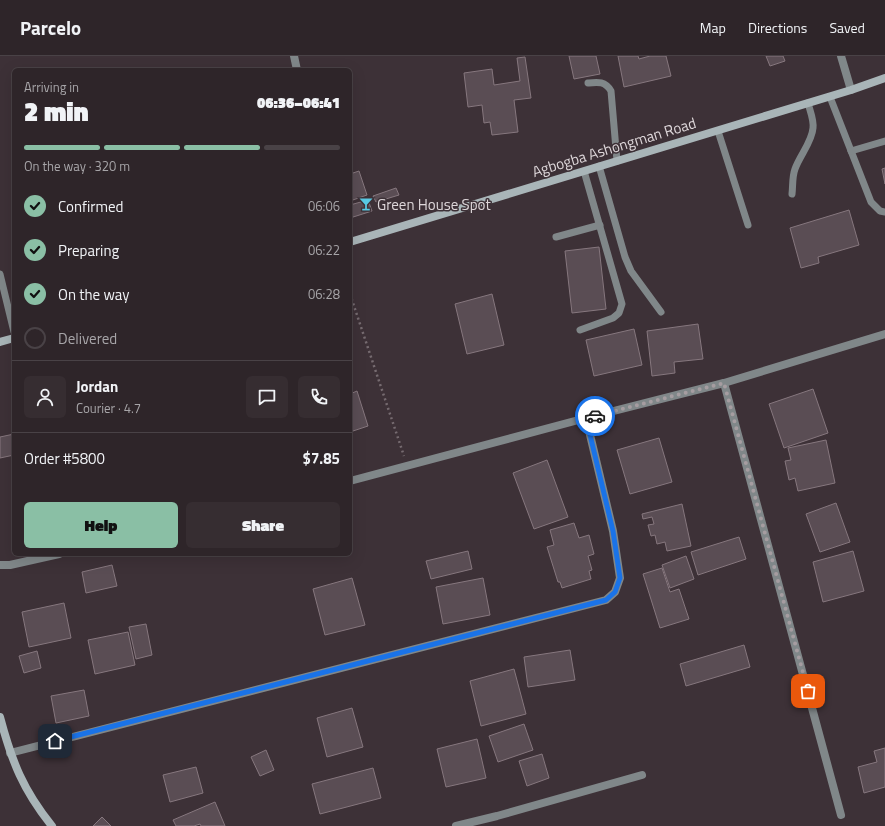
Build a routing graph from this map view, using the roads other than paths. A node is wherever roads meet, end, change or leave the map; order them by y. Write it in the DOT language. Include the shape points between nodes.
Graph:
graph roads {
  1 [pos="294,56"];
  2 [pos="841,56"];
  3 [pos="297,68"];
  4 [pos="885,78"];
  5 [pos="588,83"];
  6 [pos="851,90"];
  7 [pos="830,97"];
  8 [pos="808,103"];
  9 [pos="718,130"];
  10 [pos="885,141"];
  11 [pos="851,151"];
  12 [pos="617,161"];
  13 [pos="600,166"];
  14 [pos="584,171"];
  15 [pos="792,194"];
  16 [pos="885,212"];
  17 [pos="600,225"];
  18 [pos="748,225"];
  19 [pos="556,236"];
  20 [pos="352,241"];
  21 [pos="0,274"];
  22 [pos="660,312"];
  23 [pos="12,324"];
  24 [pos="580,330"];
  25 [pos="885,334"];
  26 [pos="12,339"];
  27 [pos="0,342"];
  28 [pos="724,383"];
  29 [pos="586,418"];
  30 [pos="352,480"];
  31 [pos="50,556"];
  32 [pos="0,565"];
  33 [pos="0,717"];
  34 [pos="10,753"];
  35 [pos="642,775"];
  36 [pos="841,814"];
  37 [pos="52,826"];
  38 [pos="456,826"];
  1 -- 3 [label="street"];
  2 -- 6 [label="street"];
  4 -- 6 [label="street, Agbogba Ashongman Road"];
  5 -- 12 [label="lane" via="603,83 611,91"];
  6 -- 7 [label="street, Agbogba Ashongman Road"];
  7 -- 8 [label="street, Agbogba Ashongman Road"];
  7 -- 11 [label="lane"];
  8 -- 9 [label="street, Agbogba Ashongman Road"];
  8 -- 15 [label="lane" via="814,128 794,170"];
  9 -- 12 [label="street, Agbogba Ashongman Road"];
  9 -- 18 [label="lane"];
  10 -- 11 [label="lane"];
  11 -- 16 [label="lane" via="871,202 880,211"];
  12 -- 13 [label="street, Agbogba Ashongman Road"];
  13 -- 14 [label="street, Agbogba Ashongman Road"];
  13 -- 22 [label="lane" via="628,264"];
  14 -- 17 [label="lane"];
  14 -- 20 [label="street, Agbogba Ashongman Road"];
  17 -- 19 [label="lane"];
  17 -- 24 [label="lane" via="622,304 618,315"];
  21 -- 23 [label="lane"];
  25 -- 28 [label="street"];
  26 -- 27 [label="street"];
  28 -- 29 [label="street"];
  28 -- 36 [label="street"];
  29 -- 30 [label="street"];
  29 -- 34 [label="street" via="613,531 620,578 615,592 606,600"];
  31 -- 32 [label="street"];
  33 -- 34 [label="street"];
  34 -- 37 [label="street" via="27,790"];
  35 -- 38 [label="street"];
}
